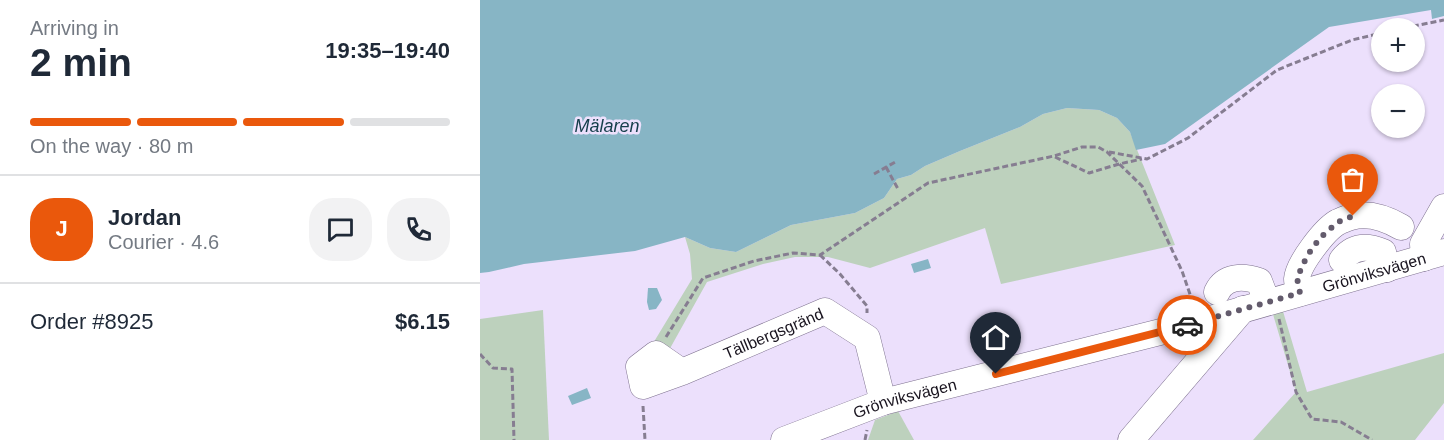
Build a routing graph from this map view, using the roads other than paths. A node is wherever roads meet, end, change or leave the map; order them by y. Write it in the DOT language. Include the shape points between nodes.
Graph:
graph roads {
  1 [pos="1444,207"];
  2 [pos="1401,227"];
  3 [pos="1434,255"];
  4 [pos="1342,260"];
  5 [pos="1387,268"];
  6 [pos="1217,292"];
  7 [pos="1300,293"];
  8 [pos="1271,301"];
  9 [pos="1243,309"];
  10 [pos="682,372"];
  11 [pos="883,402"];
  12 [pos="784,440"];
  13 [pos="1131,440"];
  1 -- 3 [label="street" via="1423,244"];
  2 -- 7 [label="street" via="1388,219 1371,216 1353,216 1338,222 1307,256 1297,278"];
  3 -- 5 [label="street, Grönviksvägen"];
  4 -- 5 [label="street" via="1358,248 1372,247 1383,252"];
  5 -- 7 [label="street, Grönviksvägen"];
  6 -- 8 [label="street" via="1221,284 1234,278 1248,278 1260,281"];
  7 -- 8 [label="street, Grönviksvägen"];
  8 -- 9 [label="street, Grönviksvägen"];
  9 -- 11 [label="street, Grönviksvägen"];
  9 -- 13 [label="street"];
  10 -- 10 [label="street, Tällbergsgränd" via="656,354 639,367 643,386"];
  10 -- 11 [label="street, Tällbergsgränd" via="825,310 867,338"];
  11 -- 12 [label="street, Grönviksvägen"];
}
